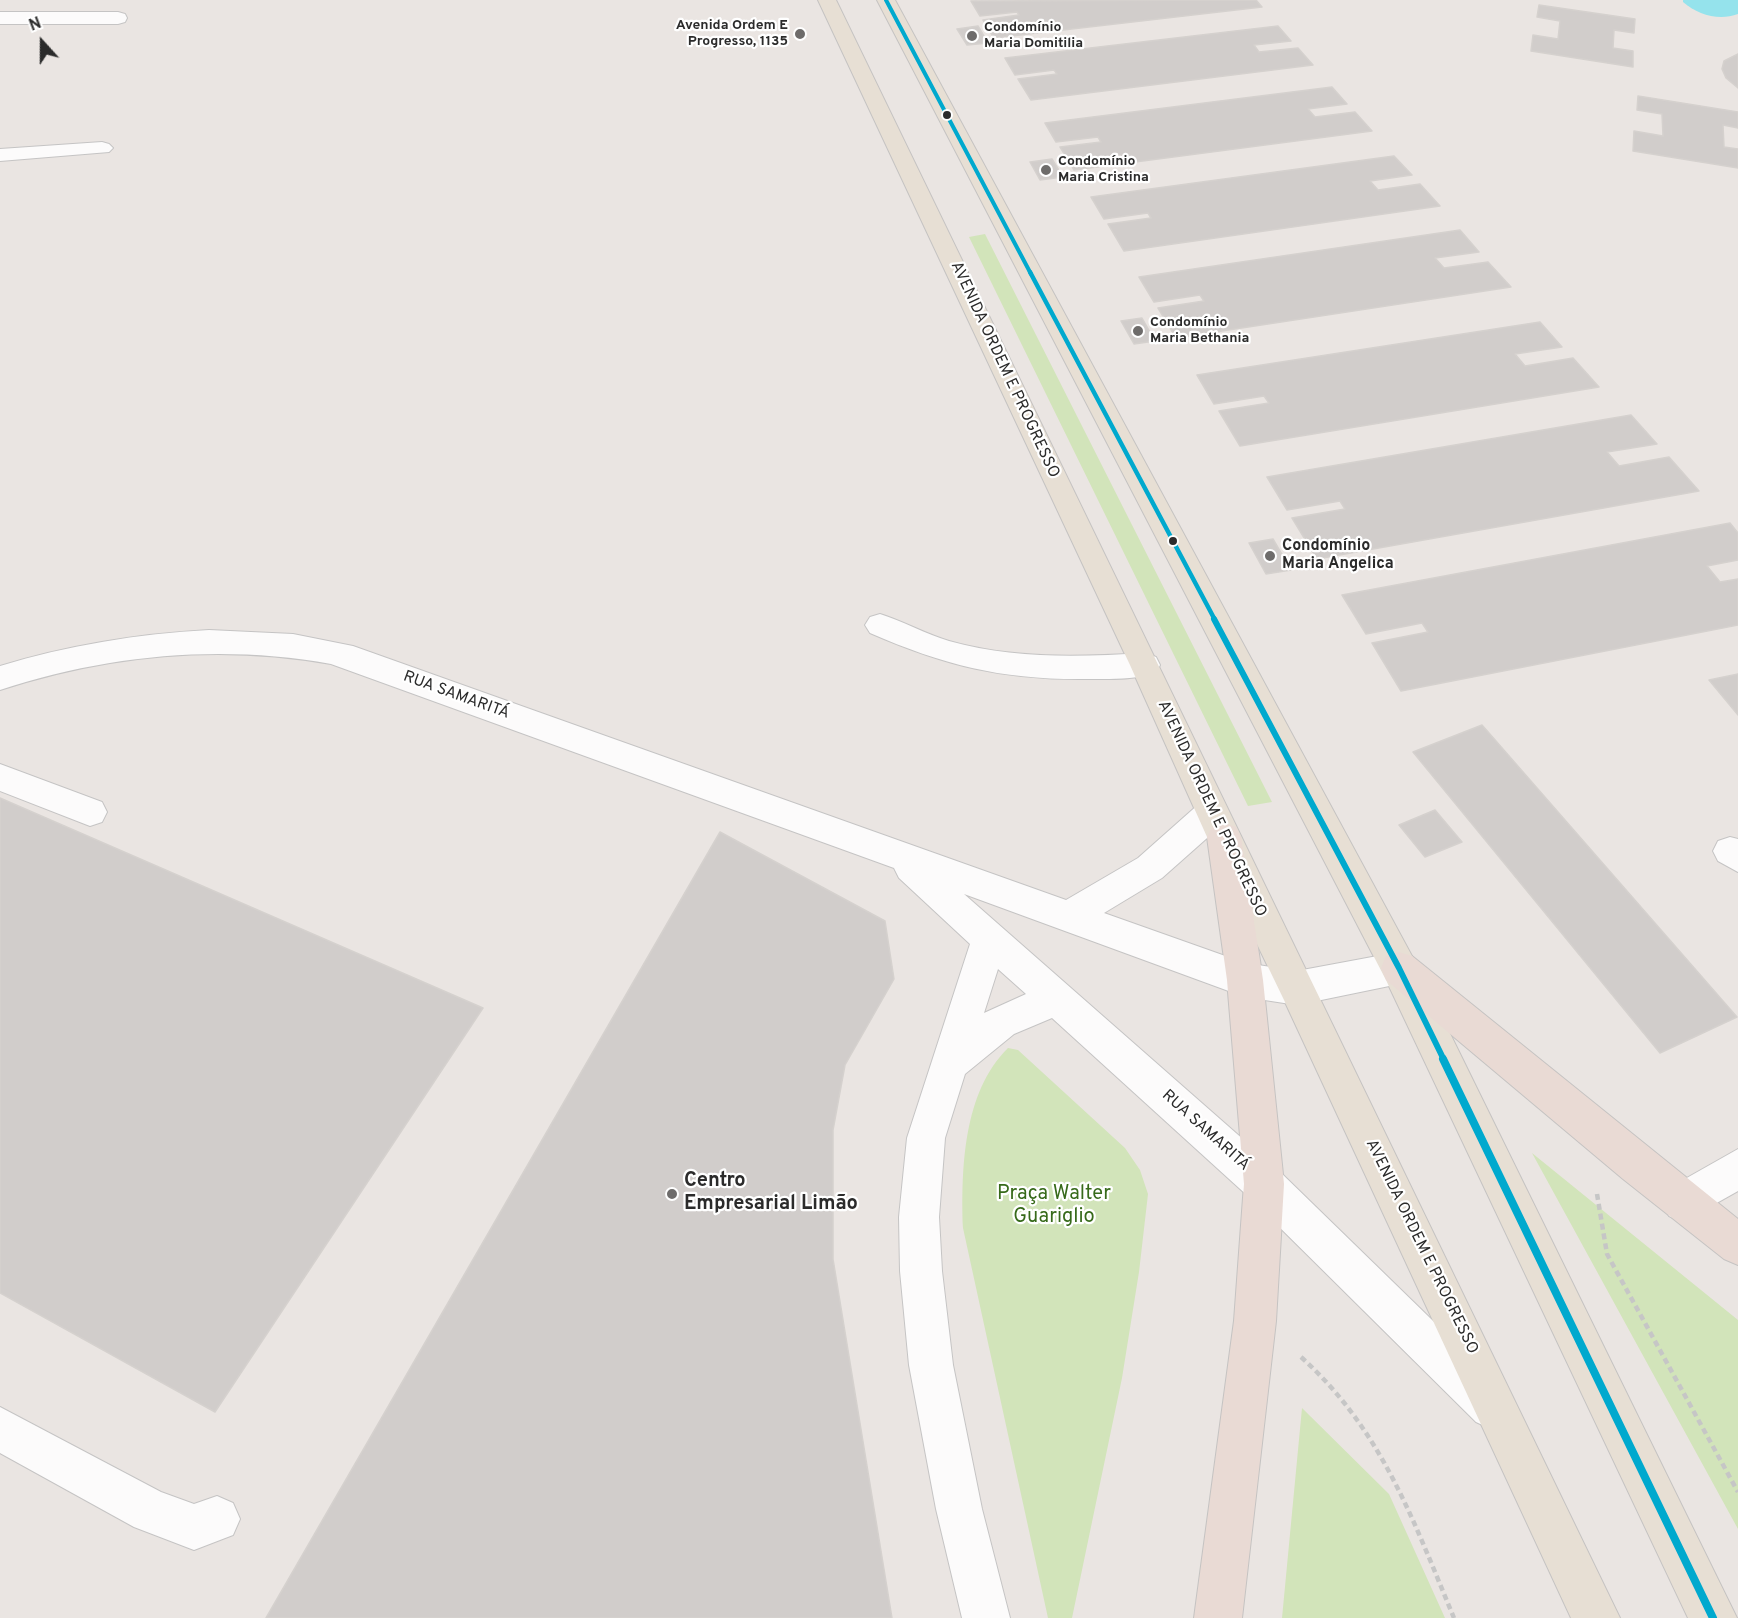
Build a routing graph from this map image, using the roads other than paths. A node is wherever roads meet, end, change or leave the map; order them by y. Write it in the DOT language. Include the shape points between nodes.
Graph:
graph roads {
  1 [pos="827,0"];
  2 [pos="886,0"];
  3 [pos="0,18"];
  4 [pos="118,18"];
  5 [pos="102,148"];
  6 [pos="0,155"];
  7 [pos="880,625"];
  8 [pos="1145,665"];
  9 [pos="0,678"];
  10 [pos="0,777"];
  11 [pos="90,812"];
  12 [pos="1218,825"];
  13 [pos="896,855"];
  14 [pos="1068,917"];
  15 [pos="990,938"];
  16 [pos="1399,968"];
  17 [pos="1245,980"];
  18 [pos="1297,988"];
  19 [pos="1057,999"];
  20 [pos="950,1064"];
  21 [pos="1738,1169"];
  22 [pos="1264,1184"];
  23 [pos="1683,1202"];
  24 [pos="1738,1245"];
  25 [pos="1503,1419"];
  26 [pos="0,1430"];
  27 [pos="217,1519"];
  28 [pos="986,1618"];
  29 [pos="1218,1618"];
  30 [pos="1596,1618"];
  31 [pos="1713,1618"];
  1 -- 8 [label="main road, AVENIDA ORDEM E PROGRESSO"];
  2 -- 16 [label="main road"];
  3 -- 4 [label="street"];
  5 -- 6 [label="street"];
  7 -- 8 [label="street" via="945,651 994,661 1072,669"];
  8 -- 12 [label="main road, AVENIDA ORDEM E PROGRESSO"];
  9 -- 13 [label="street, RUA SAMARITÁ" via="85,654 165,645 272,644 331,652"];
  10 -- 11 [label="street"];
  12 -- 14 [label="street"];
  12 -- 17 [label="highway"];
  12 -- 18 [label="main road, AVENIDA ORDEM E PROGRESSO"];
  13 -- 14 [label="street, RUA SAMARITÁ"];
  13 -- 15 [label="street, RUA SAMARITÁ"];
  14 -- 17 [label="street, RUA SAMARITÁ"];
  15 -- 19 [label="street, RUA SAMARITÁ"];
  15 -- 20 [label="street"];
  16 -- 18 [label="street, RUA SAMARITÁ"];
  16 -- 23 [label="highway"];
  16 -- 31 [label="main road"];
  17 -- 18 [label="street, RUA SAMARITÁ"];
  17 -- 22 [label="highway"];
  18 -- 25 [label="main road, AVENIDA ORDEM E PROGRESSO"];
  19 -- 20 [label="street" via="1001,1022"];
  19 -- 22 [label="street, RUA SAMARITÁ"];
  20 -- 28 [label="street" via="926,1138 919,1218 921,1271 931,1365 959,1509"];
  21 -- 23 [label="street"];
  22 -- 25 [label="street, RUA SAMARITÁ"];
  22 -- 29 [label="highway" via="1256,1321"];
  23 -- 24 [label="highway"];
  25 -- 30 [label="main road, AVENIDA ORDEM E PROGRESSO"];
  26 -- 27 [label="street" via="150,1511 194,1527"];
}
